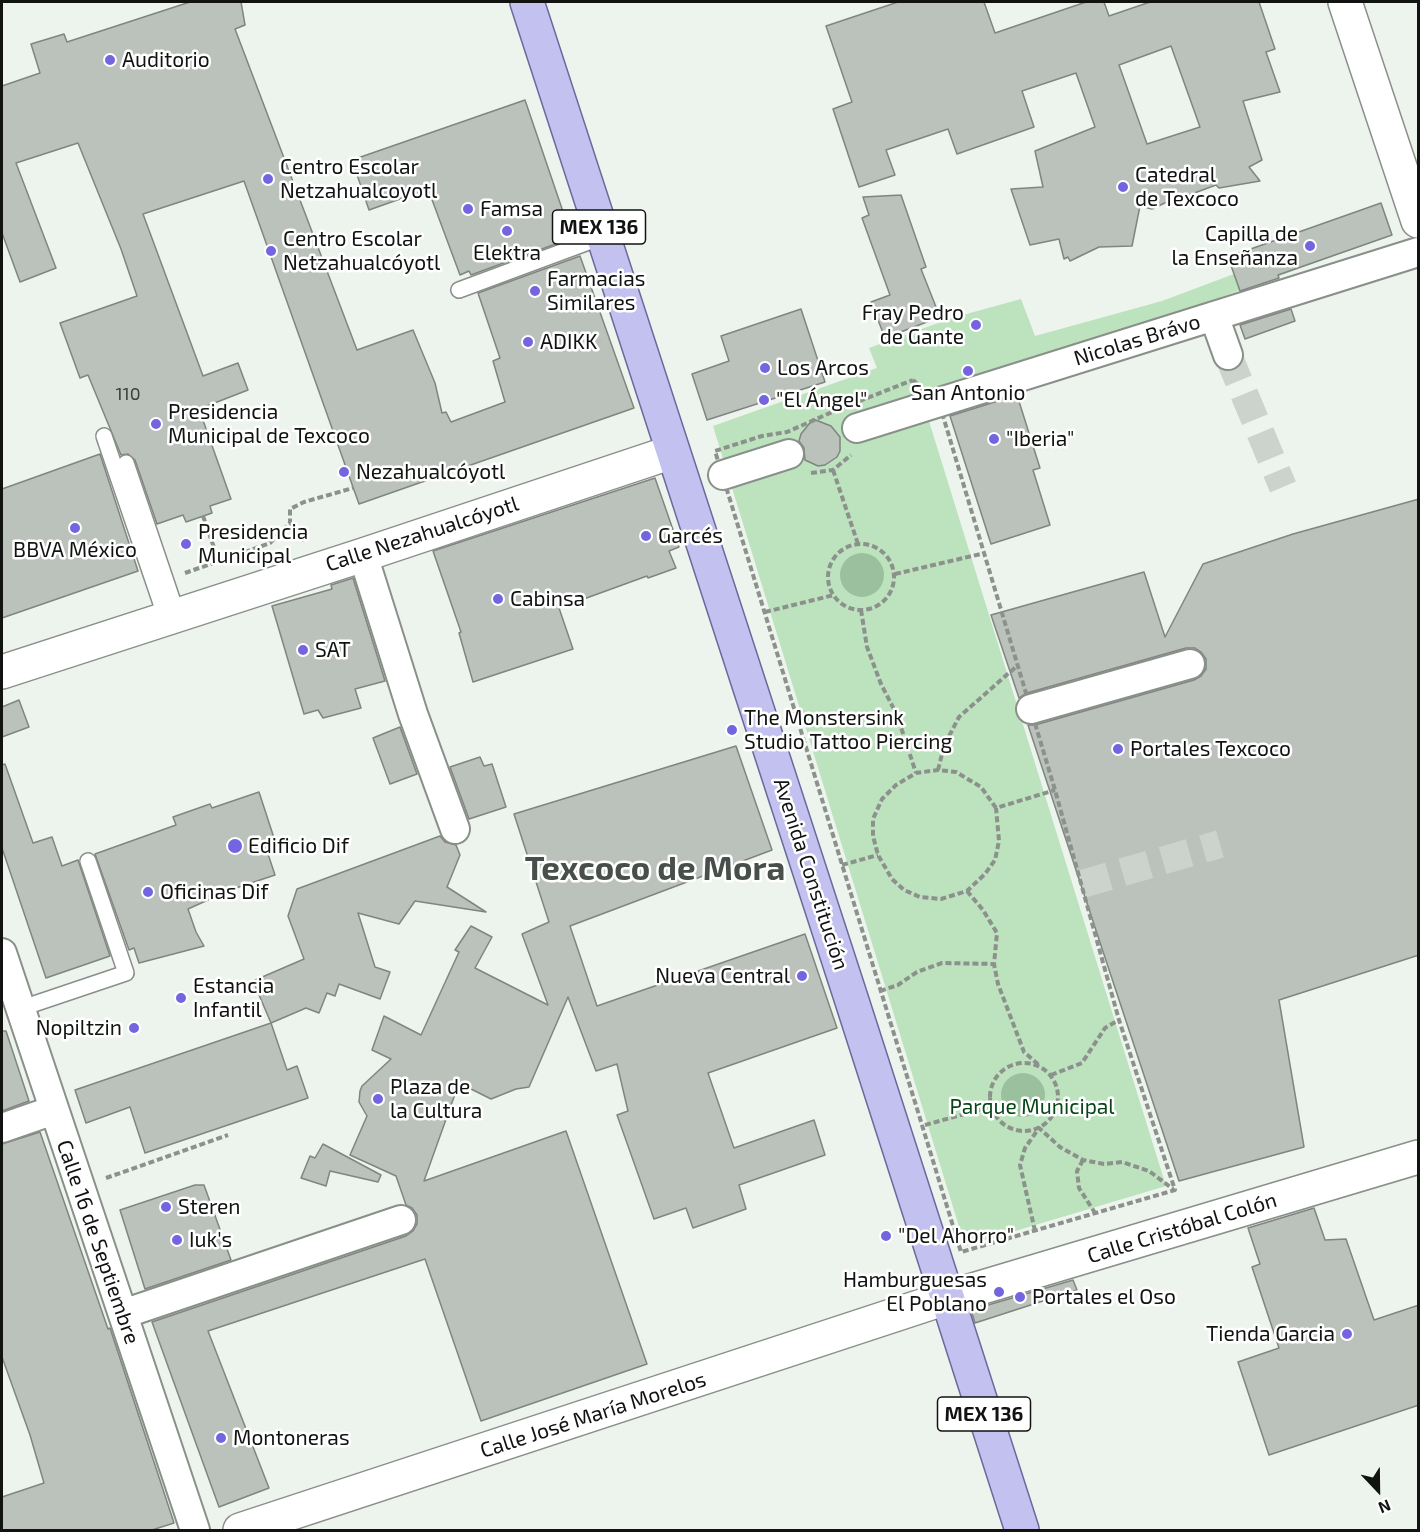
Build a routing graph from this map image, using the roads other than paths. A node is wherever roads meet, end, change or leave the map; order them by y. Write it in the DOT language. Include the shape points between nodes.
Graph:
graph roads {
  1 [pos="527,2"];
  2 [pos="1345,2"];
  3 [pos="1419,221"];
  4 [pos="602,237"];
  5 [pos="1419,252"];
  6 [pos="459,290"];
  7 [pos="1214,316"];
  8 [pos="1228,356"];
  9 [pos="856,428"];
  10 [pos="104,436"];
  11 [pos="788,443"];
  12 [pos="672,452"];
  13 [pos="126,463"];
  14 [pos="723,475"];
  15 [pos="363,555"];
  16 [pos="171,616"];
  17 [pos="1190,664"];
  18 [pos="2,672"];
  19 [pos="1031,709"];
  20 [pos="455,829"];
  21 [pos="88,861"];
  22 [pos="3,960"];
  23 [pos="19,1009"];
  24 [pos="54,1110"];
  25 [pos="2,1128"];
  26 [pos="1419,1157"];
  27 [pos="401,1220"];
  28 [pos="946,1298"];
  29 [pos="123,1314"];
  30 [pos="195,1530"];
  31 [pos="240,1530"];
  32 [pos="1022,1530"];
  1 -- 4 [label="main road, MEX 136"];
  2 -- 3 [label="street"];
  4 -- 6 [label="lane"];
  4 -- 12 [label="main road, MEX 136"];
  5 -- 7 [label="street, Nicolas Brávo"];
  7 -- 8 [label="street"];
  7 -- 9 [label="street, Nicolas Brávo"];
  10 -- 16 [label="lane"];
  11 -- 14 [label="street"];
  12 -- 15 [label="street, Calle Nezahualcóyotl"];
  12 -- 28 [label="main road, Avenida Constitución / MEX 136" via="866,994"];
  13 -- 16 [label="lane" via="165,580"];
  15 -- 16 [label="street, Calle Nezahualcóyotl"];
  15 -- 20 [label="street" via="413,714"];
  16 -- 18 [label="street, Calle Nezahualcóyotl"];
  17 -- 19 [label="street"];
  21 -- 23 [label="lane" via="126,973"];
  22 -- 23 [label="street, Calle 16 de Septiembre"];
  23 -- 24 [label="street, Calle 16 de Septiembre"];
  24 -- 25 [label="street"];
  24 -- 29 [label="street, Calle 16 de Septiembre"];
  26 -- 28 [label="street, Calle Cristóbal Colón"];
  27 -- 29 [label="street"];
  28 -- 31 [label="street, Calle José María Morelos"];
  28 -- 32 [label="main road, MEX 136"];
  29 -- 30 [label="street, Calle 16 de Septiembre"];
}
